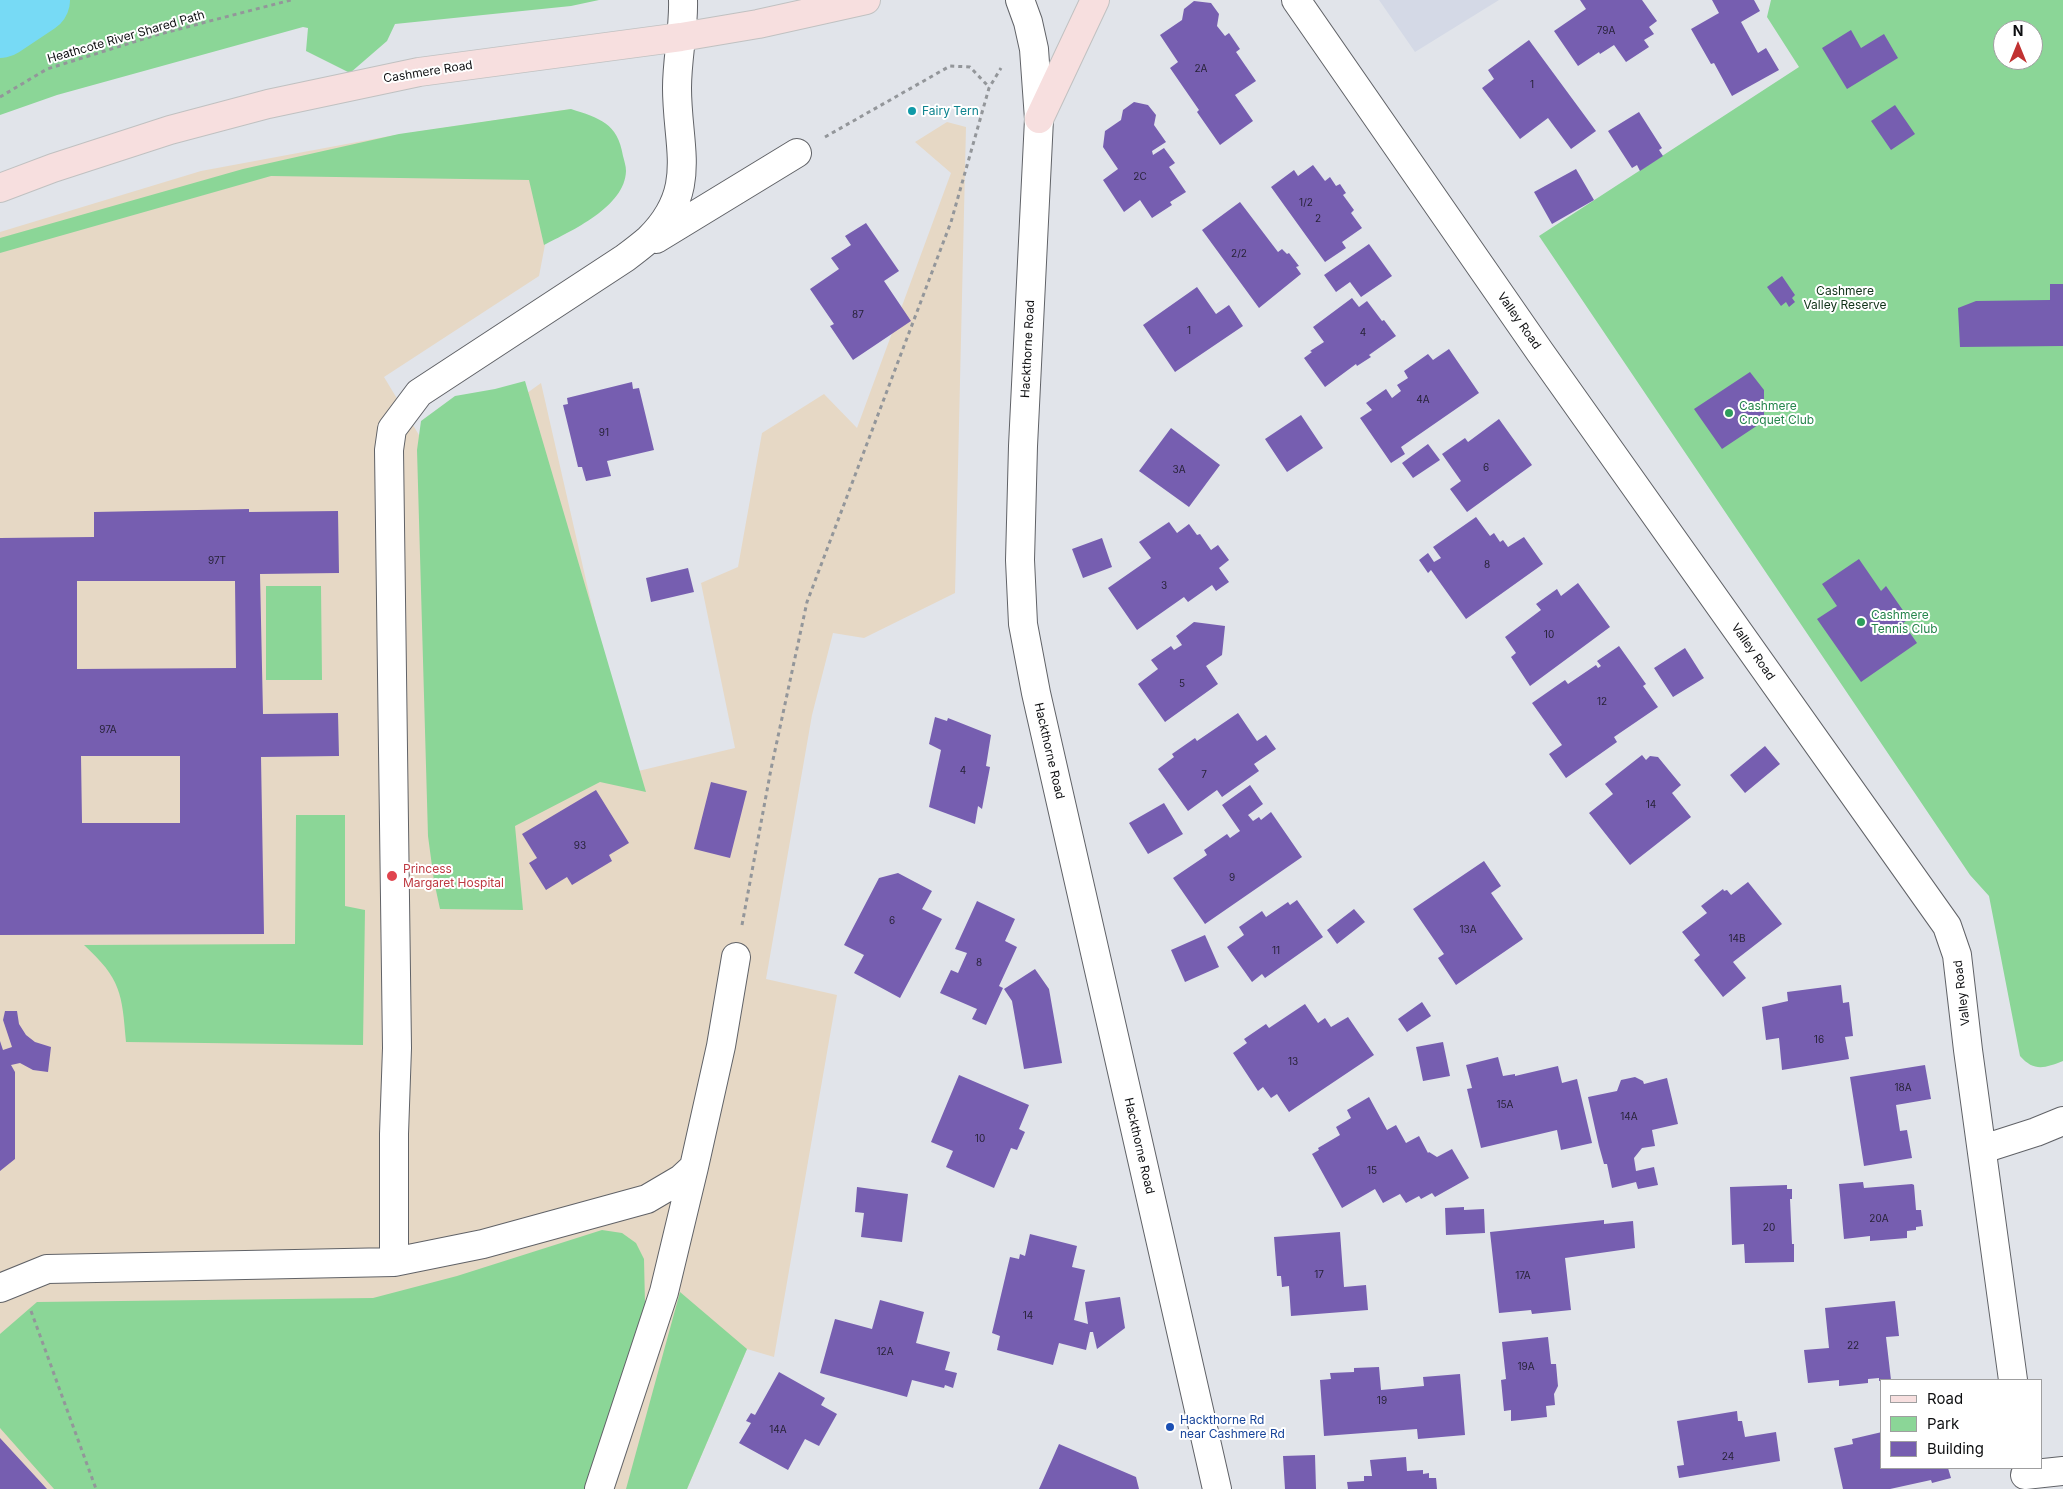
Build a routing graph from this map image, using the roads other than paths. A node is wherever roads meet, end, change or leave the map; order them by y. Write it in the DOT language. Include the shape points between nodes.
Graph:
graph roads {
  1 [pos="683,0"];
  2 [pos="866,0"];
  3 [pos="1095,0"];
  4 [pos="1296,0"];
  5 [pos="1024,11"];
  6 [pos="681,37"];
  7 [pos="1039,119"];
  8 [pos="797,153"];
  9 [pos="0,188"];
  10 [pos="625,258"];
  11 [pos="736,957"];
  12 [pos="2063,1121"];
  13 [pos="1983,1149"];
  14 [pos="694,1168"];
  15 [pos="394,1262"];
  16 [pos="10,1284"];
  17 [pos="2012,1379"];
  18 [pos="2063,1471"];
  19 [pos="2025,1477"];
  20 [pos="599,1489"];
  21 [pos="1217,1489"];
  1 -- 6 [label="street"];
  2 -- 6 [label="main road, Cashmere Road"];
  3 -- 7 [label="main road"];
  4 -- 13 [label="street, Valley Road" via="1546,360 1947,926 1958,955"];
  5 -- 7 [label="street, Hackthorne Road" via="1037,75"];
  6 -- 9 [label="main road, Cashmere Road" via="419,72 268,104 170,130"];
  6 -- 10 [label="street" via="677,90 682,177 678,196 667,217 649,239"];
  7 -- 21 [label="street, Hackthorne Road" via="1023,446 1020,560 1023,624 1038,703"];
  8 -- 10 [label="street"];
  10 -- 15 [label="street" via="419,393 392,429 389,450 397,1048"];
  11 -- 14 [label="street" via="721,1046"];
  12 -- 13 [label="street"];
  13 -- 17 [label="street, Valley Road"];
  14 -- 15 [label="street" via="647,1198 483,1244"];
  14 -- 20 [label="street" via="664,1292"];
  15 -- 16 [label="street" via="46,1269"];
  18 -- 19 [label="street"];
}
